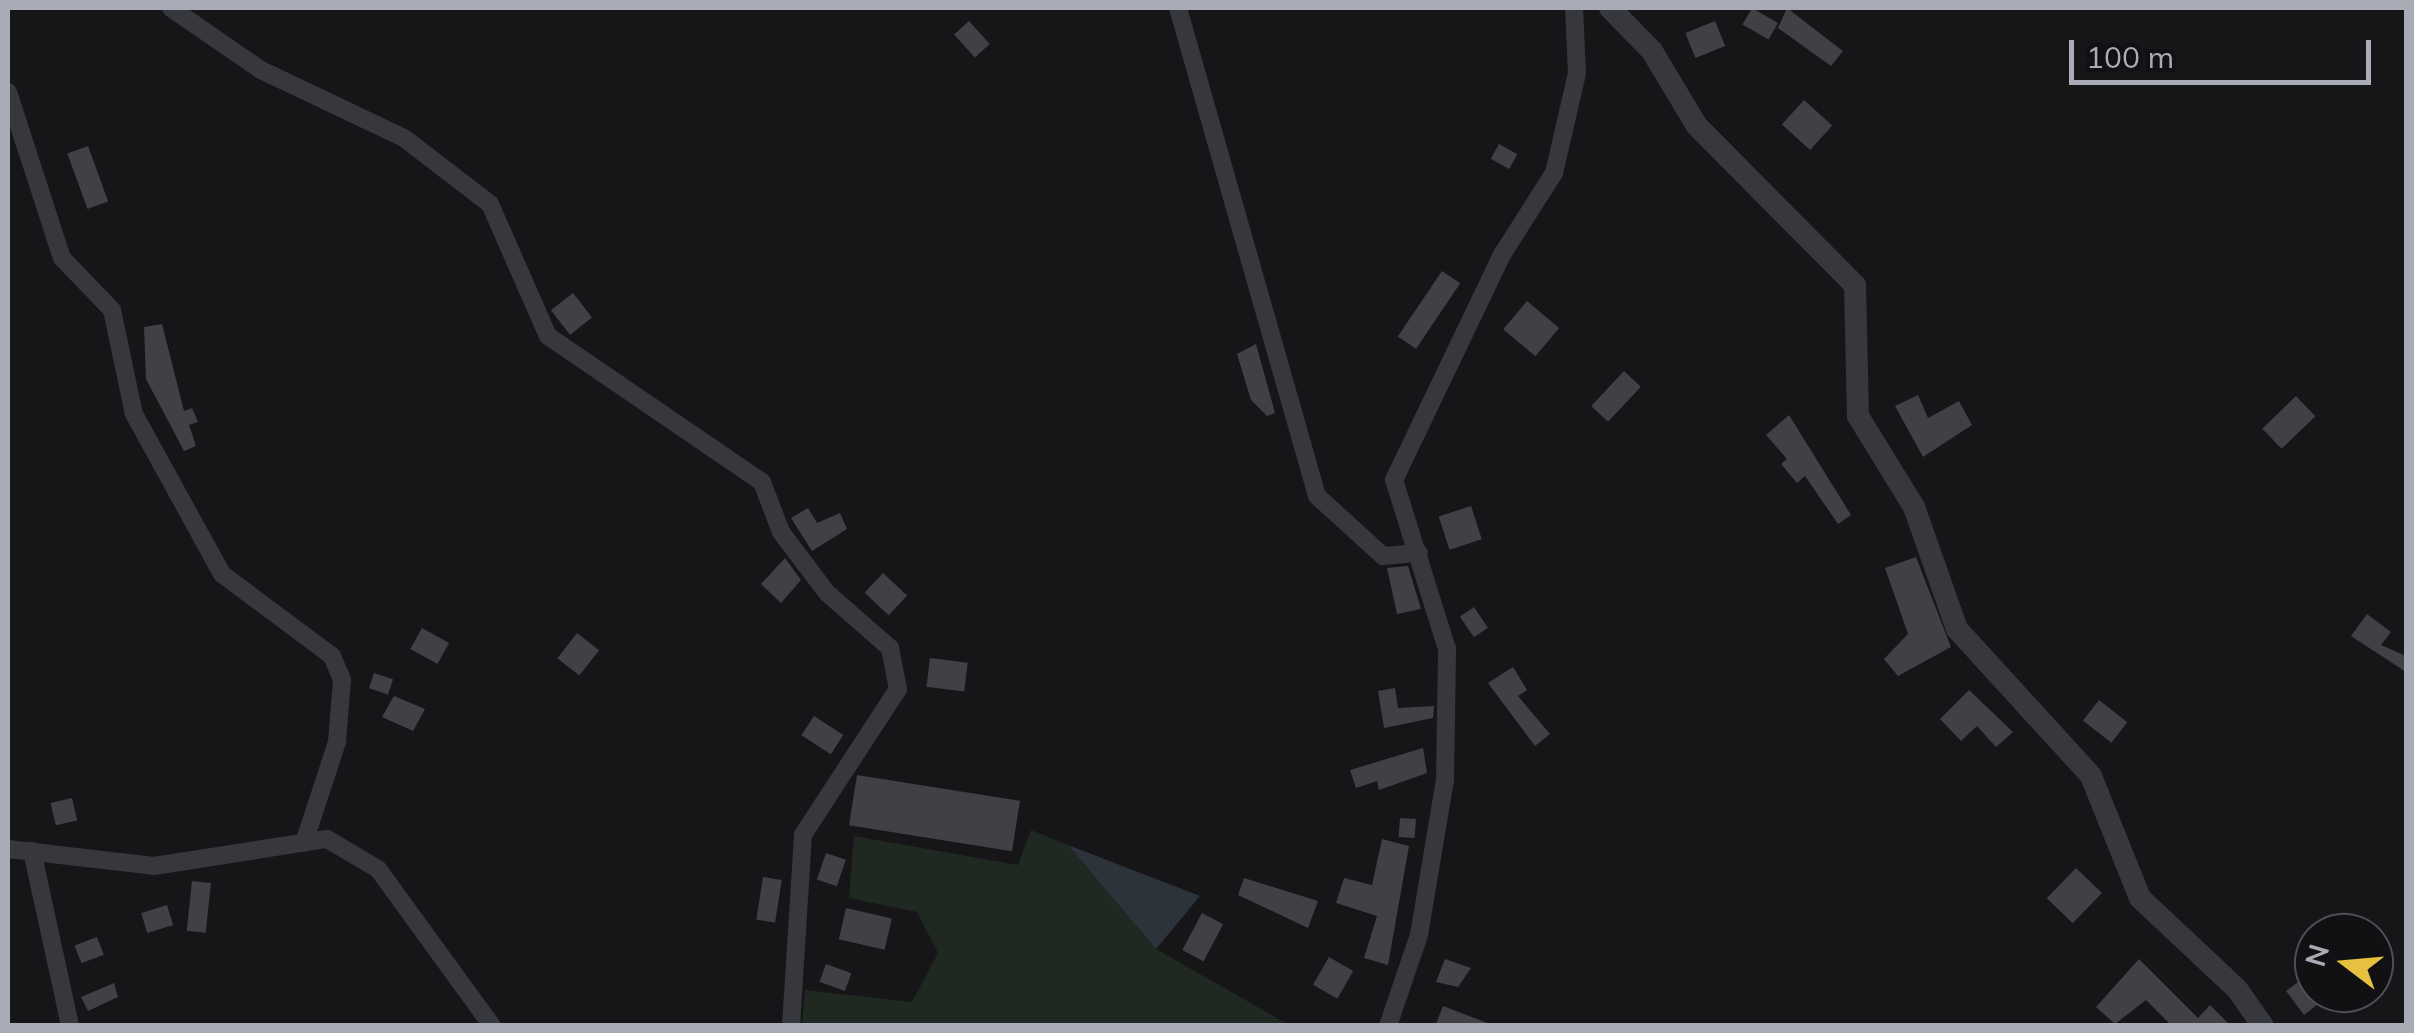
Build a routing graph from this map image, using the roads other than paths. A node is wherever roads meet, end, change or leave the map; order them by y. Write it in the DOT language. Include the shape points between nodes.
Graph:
graph roads {
  1 [pos="171,8"];
  2 [pos="1178,8"];
  3 [pos="1574,8"];
  4 [pos="1610,8"];
  5 [pos="8,92"];
  6 [pos="1419,552"];
  7 [pos="304,843"];
  8 [pos="8,849"];
  9 [pos="32,851"];
  10 [pos="70,1026"];
  11 [pos="492,1026"];
  12 [pos="791,1026"];
  13 [pos="1388,1026"];
  14 [pos="2263,1026"];
  1 -- 12 [label="street" via="261,70 394,132 490,204 548,336 762,482 781,532 827,593 890,648 898,689 803,835"];
  2 -- 6 [label="street" via="1318,496 1383,556"];
  3 -- 6 [label="street" via="1577,72 1554,173 1503,253 1394,480"];
  4 -- 14 [label="street" via="1652,51 1698,126 1855,285 1858,416 1914,506 1957,629 2091,776 2140,898"];
  5 -- 7 [label="street" via="62,258 112,310 134,414 222,574 332,656 342,680 337,742"];
  6 -- 13 [label="street" via="1447,650 1445,780 1419,936"];
  7 -- 9 [label="street" via="154,866"];
  7 -- 11 [label="street" via="327,839 378,869"];
  8 -- 9 [label="street"];
  9 -- 10 [label="street"];
}
